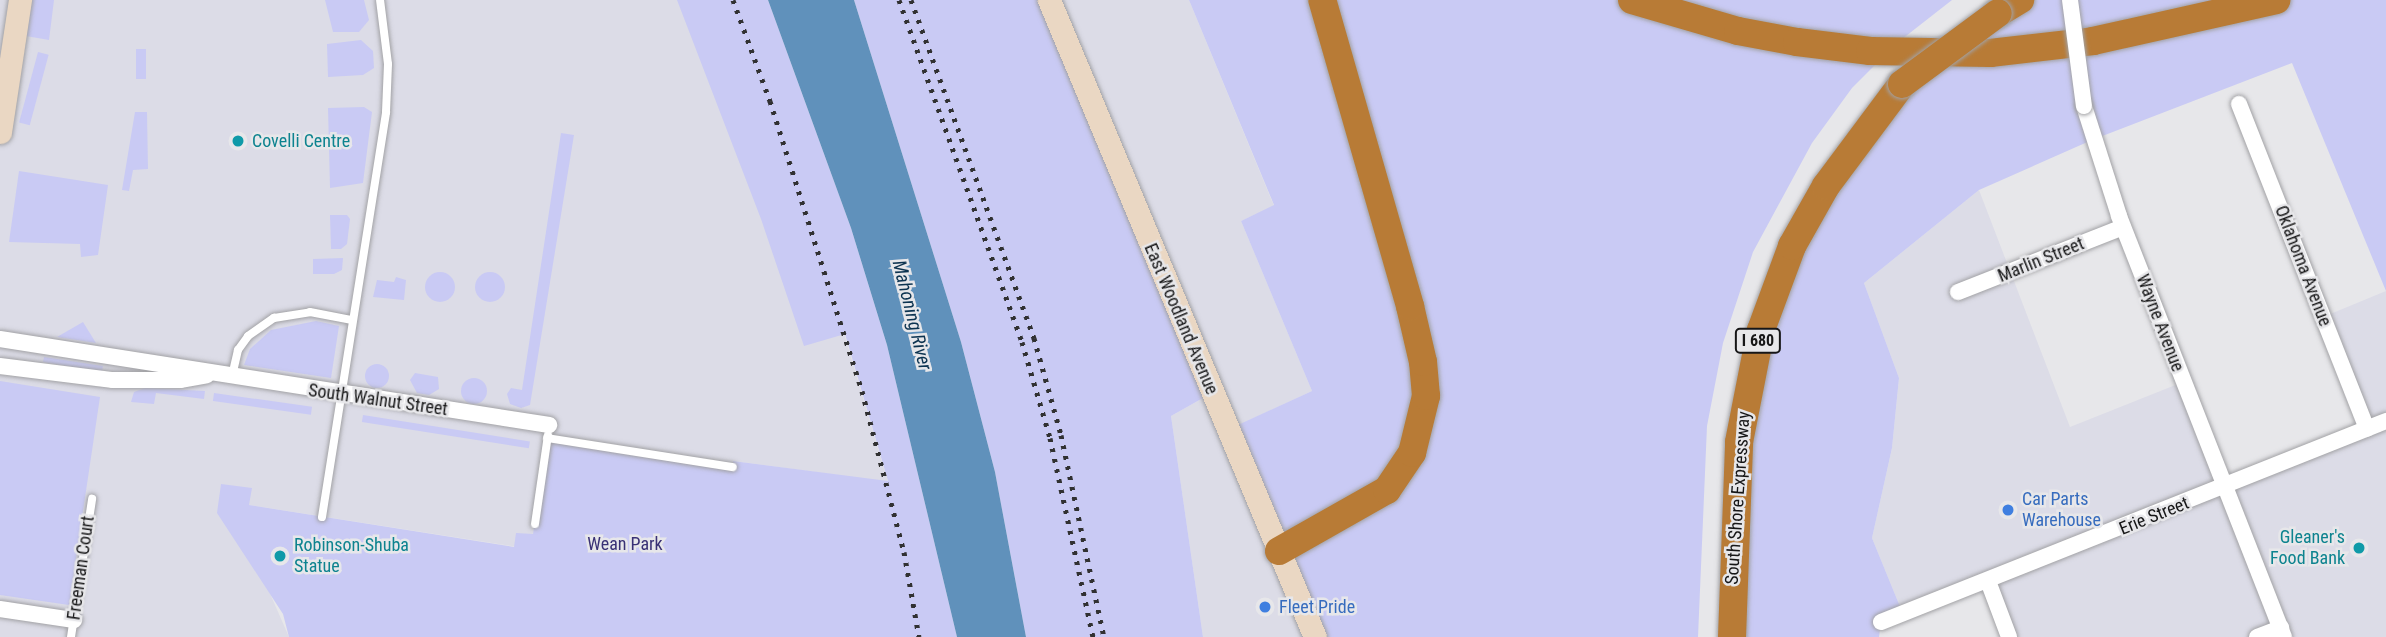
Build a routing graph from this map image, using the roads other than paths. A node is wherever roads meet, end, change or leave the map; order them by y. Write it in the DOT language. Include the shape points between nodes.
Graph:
graph roads {
  1 [pos="20,0"];
  2 [pos="380,0"];
  3 [pos="1048,0"];
  4 [pos="1322,0"];
  5 [pos="1632,0"];
  6 [pos="2070,0"];
  7 [pos="2238,0"];
  8 [pos="2276,0"];
  9 [pos="2009,7"];
  10 [pos="2208,15"];
  11 [pos="2239,104"];
  12 [pos="0,132"];
  13 [pos="2123,227"];
  14 [pos="1958,292"];
  15 [pos="352,320"];
  16 [pos="0,339"];
  17 [pos="0,366"];
  18 [pos="207,374"];
  19 [pos="232,378"];
  20 [pos="341,394"];
  21 [pos="2386,421"];
  22 [pos="2367,429"];
  23 [pos="548,432"];
  24 [pos="733,467"];
  25 [pos="2223,488"];
  26 [pos="92,499"];
  27 [pos="322,517"];
  28 [pos="535,524"];
  29 [pos="1279,551"];
  30 [pos="1988,581"];
  31 [pos="0,609"];
  32 [pos="74,620"];
  33 [pos="1881,622"];
  34 [pos="2283,632"];
  35 [pos="71,637"];
  36 [pos="1315,637"];
  37 [pos="1732,637"];
  38 [pos="2009,637"];
  39 [pos="2257,637"];
  1 -- 12 [label="main road"];
  2 -- 15 [label="lane" via="388,95"];
  3 -- 29 [label="main road, East Woodland Avenue"];
  4 -- 29 [label="highway" via="1410,306 1426,396 1412,453 1387,490"];
  5 -- 10 [label="highway" via="1738,31 1870,51 1990,53 2044,48"];
  6 -- 13 [label="street, Wayne Avenue, bridge" via="2084,106"];
  7 -- 10 [label="highway"];
  8 -- 10 [label="highway"];
  9 -- 37 [label="highway, South Shore Expressway / I 680, bridge" via="1902,84 1826,186 1792,246 1760,330 1739,442"];
  11 -- 22 [label="street, Oklahoma Avenue"];
  13 -- 14 [label="street, Marlin Street"];
  13 -- 25 [label="street, Wayne Avenue"];
  15 -- 19 [label="lane" via="310,312 274,318 248,336 238,351"];
  15 -- 20 [label="lane"];
  16 -- 18 [label="street, South Walnut Street" via="182,365"];
  17 -- 18 [label="street, South Walnut Street" via="113,380 180,380"];
  18 -- 19 [label="street, South Walnut Street"];
  19 -- 20 [label="street, South Walnut Street"];
  20 -- 23 [label="street, South Walnut Street"];
  20 -- 27 [label="lane"];
  21 -- 22 [label="street, Erie Street"];
  22 -- 25 [label="street, Erie Street"];
  23 -- 24 [label="lane"];
  23 -- 28 [label="lane"];
  25 -- 30 [label="street, Erie Street"];
  25 -- 34 [label="street, Wayne Avenue"];
  26 -- 32 [label="lane, Freeman Court"];
  29 -- 36 [label="main road, East Woodland Avenue"];
  30 -- 33 [label="street, Erie Street"];
  30 -- 38 [label="street"];
  31 -- 32 [label="street"];
  32 -- 35 [label="lane, Freeman Court"];
  34 -- 39 [label="street"];
}
